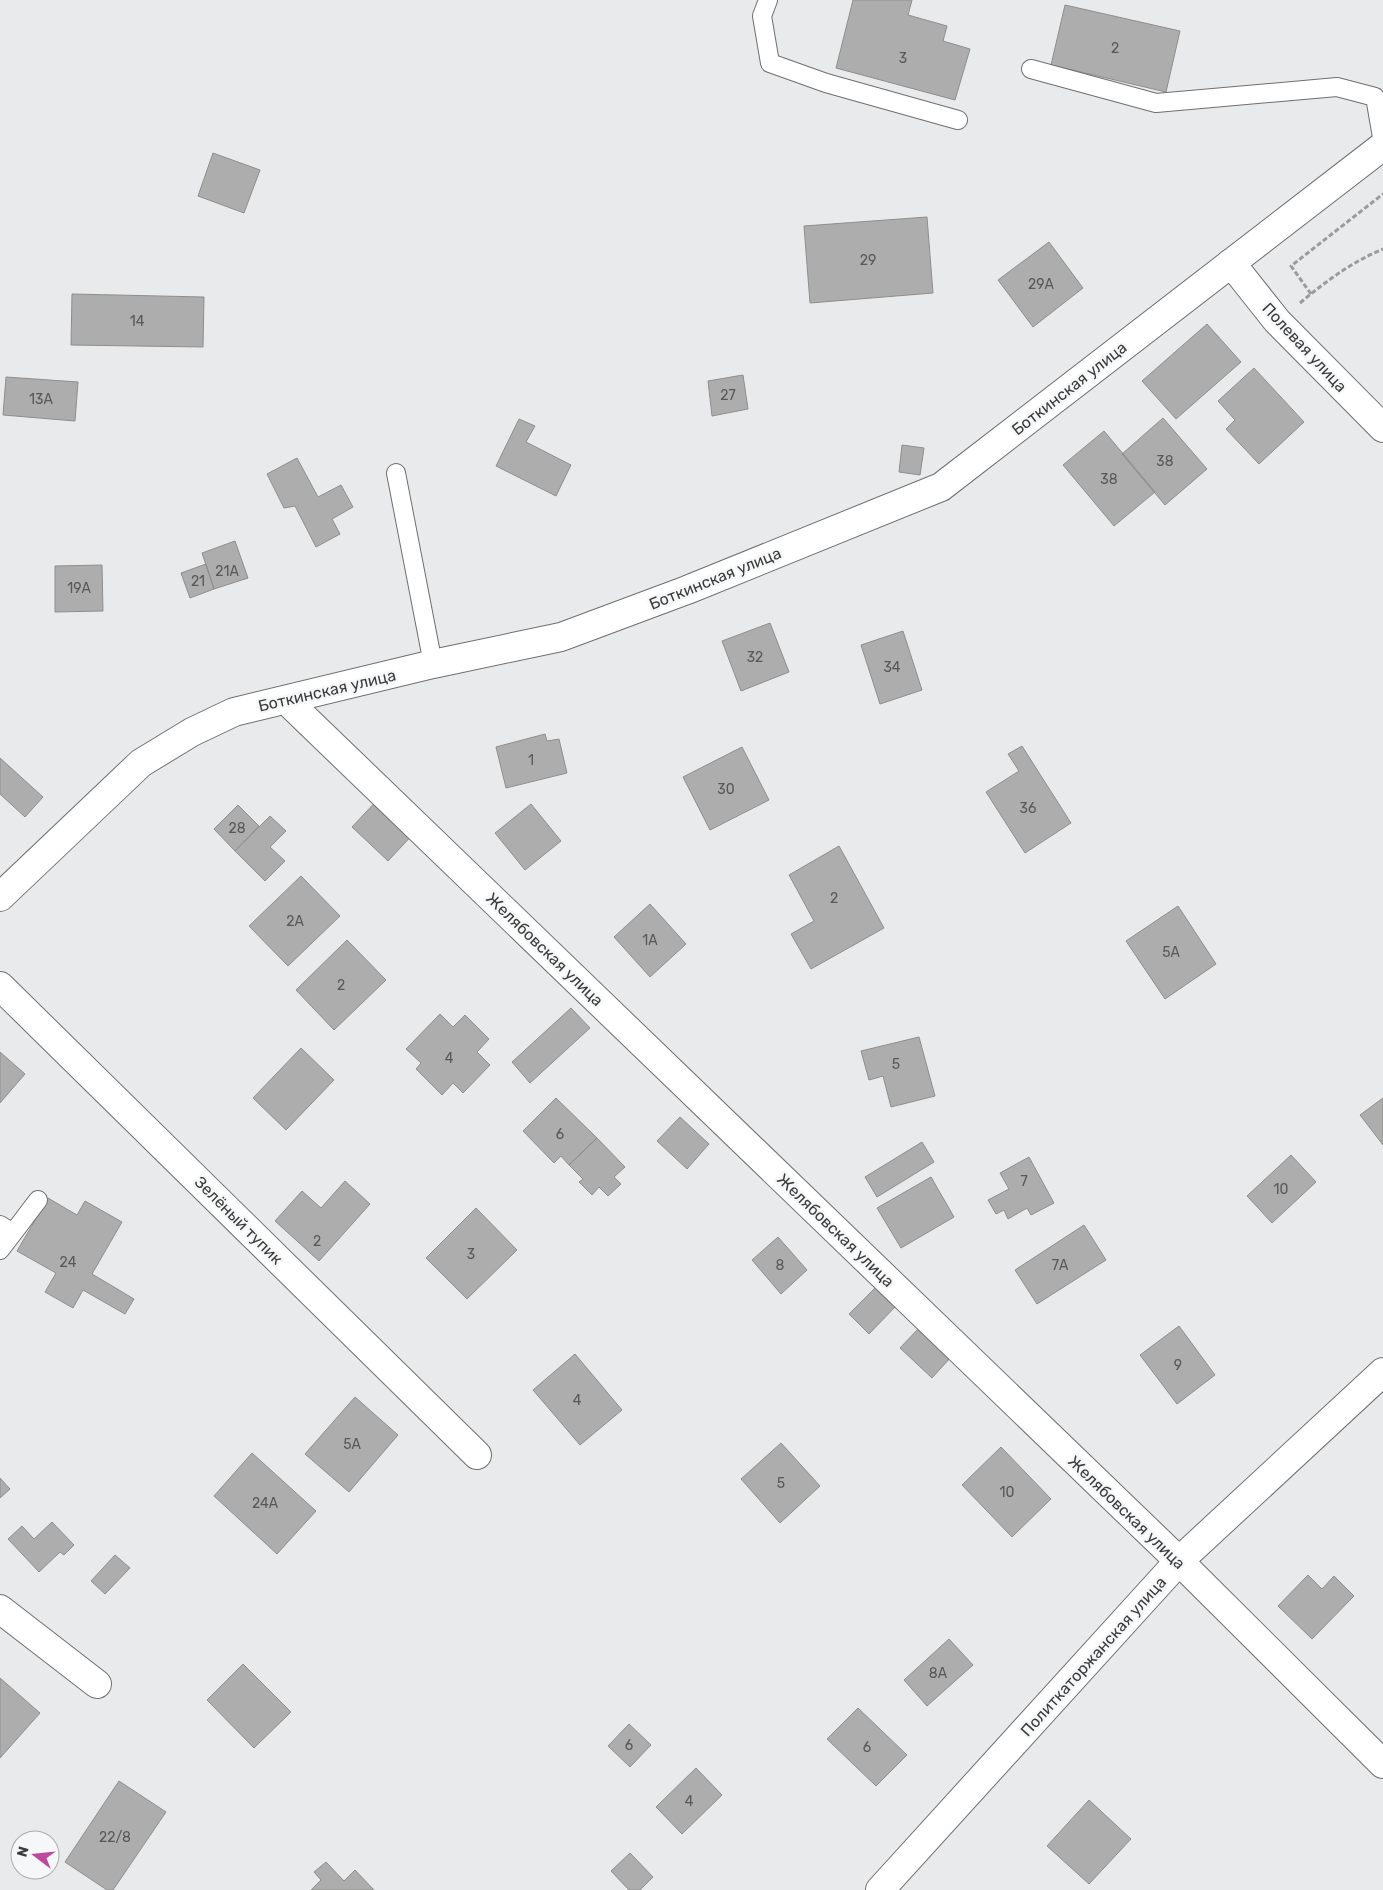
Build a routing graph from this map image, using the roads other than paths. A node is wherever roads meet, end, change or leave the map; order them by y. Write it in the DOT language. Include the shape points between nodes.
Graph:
graph roads {
  1 [pos="768,0"];
  2 [pos="1031,69"];
  3 [pos="958,120"];
  4 [pos="1383,144"];
  5 [pos="1231,263"];
  6 [pos="1383,428"];
  7 [pos="396,473"];
  8 [pos="433,664"];
  9 [pos="286,700"];
  10 [pos="0,897"];
  11 [pos="0,986"];
  12 [pos="38,1200"];
  13 [pos="6,1229"];
  14 [pos="0,1250"];
  15 [pos="1383,1372"];
  16 [pos="477,1455"];
  17 [pos="1179,1561"];
  18 [pos="0,1609"];
  19 [pos="97,1684"];
  20 [pos="1383,1764"];
  21 [pos="880,1890"];
  1 -- 3 [label="lane" via="762,16 770,64"];
  2 -- 4 [label="lane" via="1156,103 1336,88 1375,97"];
  4 -- 5 [label="street, Боткинская улица"];
  5 -- 6 [label="street, Полевая улица" via="1277,321"];
  5 -- 8 [label="street, Боткинская улица" via="941,486 687,590 561,637"];
  7 -- 8 [label="lane"];
  8 -- 9 [label="street, Боткинская улица"];
  9 -- 10 [label="street, Боткинская улица" via="234,712 192,732 141,764"];
  9 -- 17 [label="street, Желябовская улица"];
  11 -- 16 [label="street, Зелёный тупик"];
  12 -- 13 [label="lane"];
  13 -- 14 [label="lane"];
  15 -- 17 [label="street, Политкаторжанская улица"];
  17 -- 20 [label="street, Желябовская улица"];
  17 -- 21 [label="street, Политкаторжанская улица"];
  18 -- 19 [label="street"];
}
